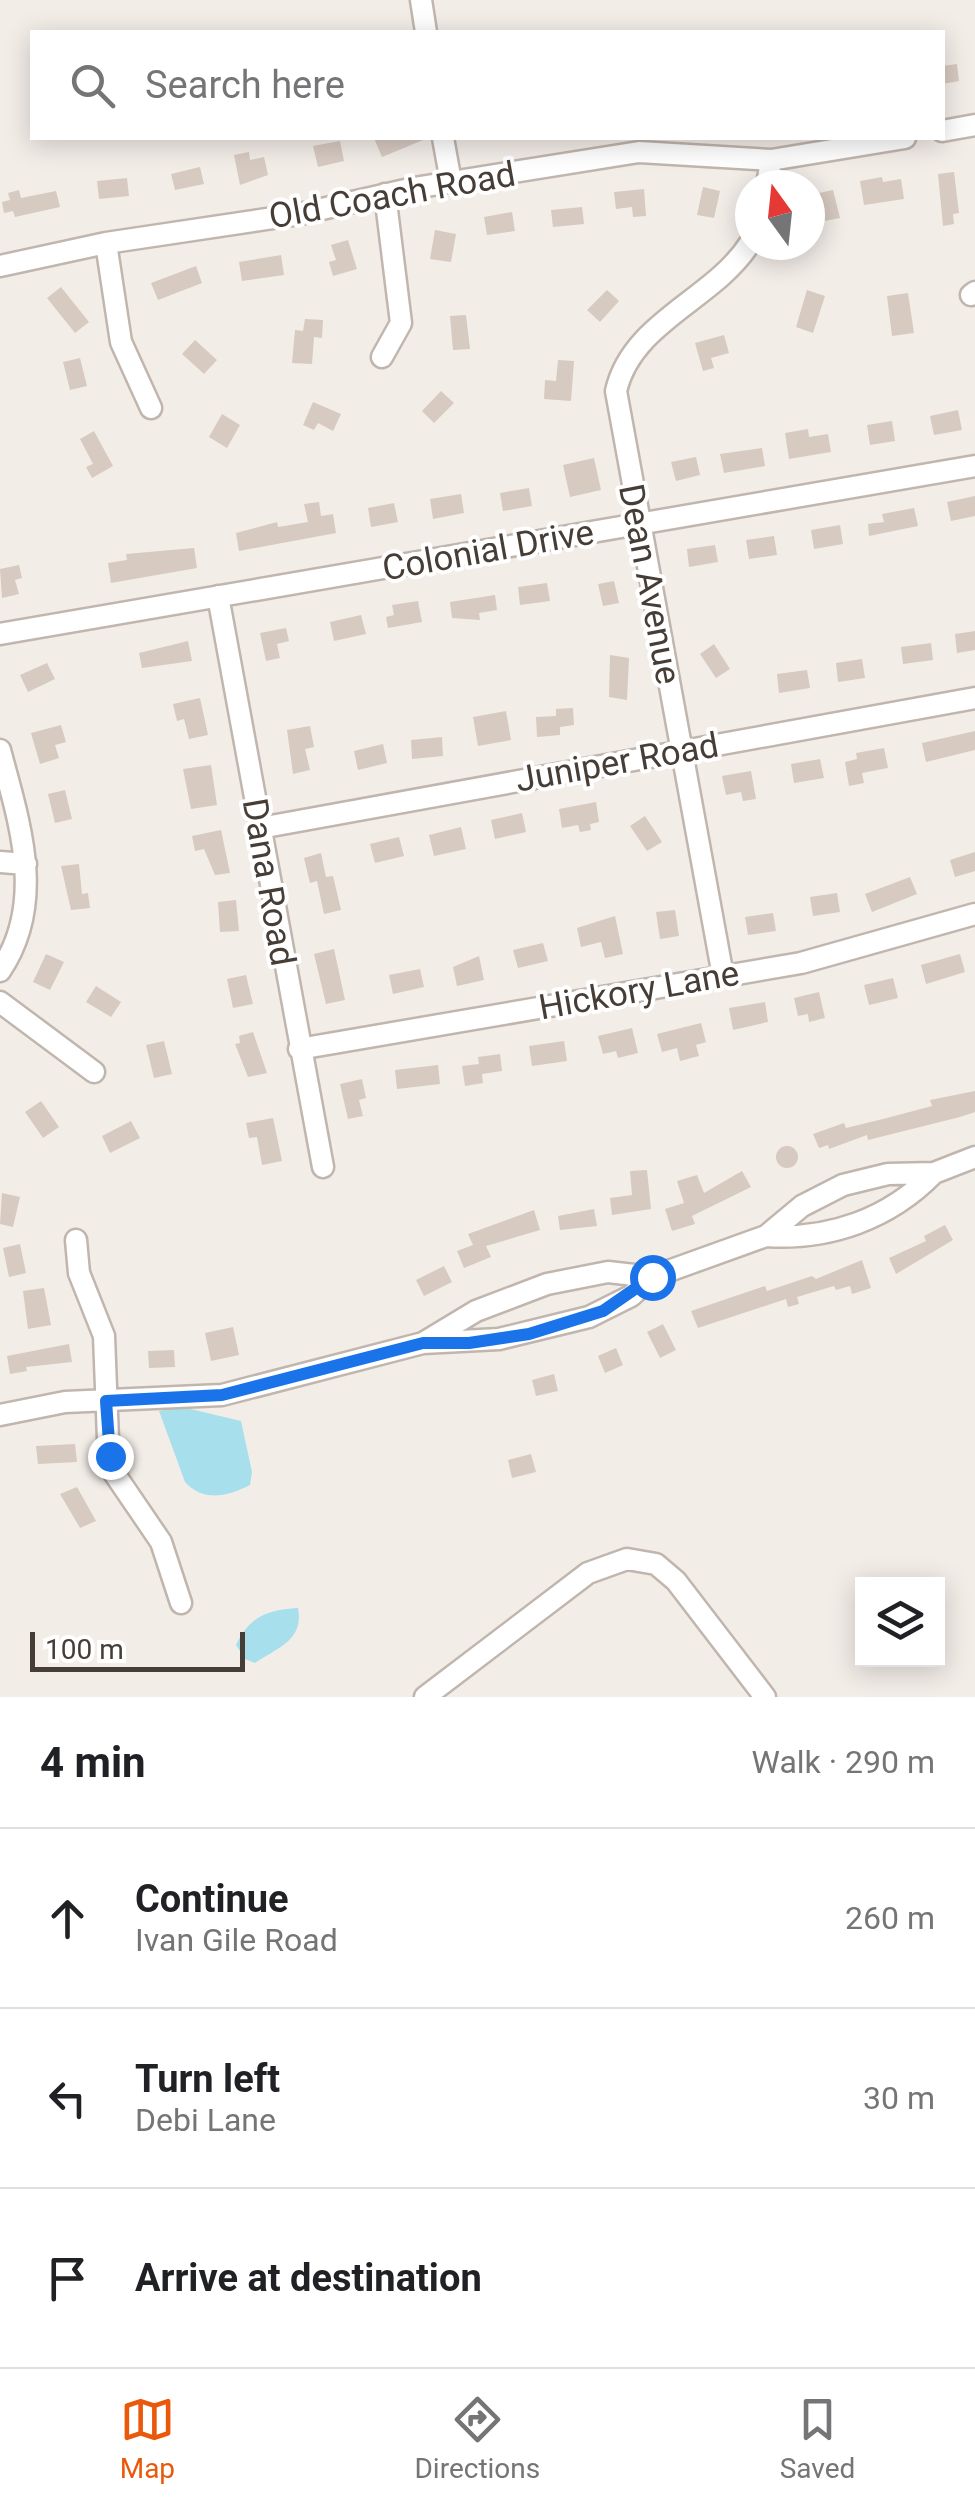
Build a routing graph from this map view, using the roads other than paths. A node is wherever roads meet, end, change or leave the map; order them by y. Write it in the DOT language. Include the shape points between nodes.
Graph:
graph roads {
  1 [pos="421,0"];
  2 [pos="426,30"];
  3 [pos="975,125"];
  4 [pos="945,130"];
  5 [pos="444,140"];
  6 [pos="893,140"];
  7 [pos="771,160"];
  8 [pos="769,170"];
  9 [pos="451,182"];
  10 [pos="385,194"];
  11 [pos="106,243"];
  12 [pos="735,257"];
  13 [pos="0,266"];
  14 [pos="382,357"];
  15 [pos="152,408"];
  16 [pos="975,466"];
  17 [pos="638,524"];
  18 [pos="218,596"];
  19 [pos="0,634"];
  20 [pos="975,698"];
  21 [pos="0,750"];
  22 [pos="680,751"];
  23 [pos="260,828"];
  24 [pos="0,862"];
  25 [pos="26,864"];
  26 [pos="975,914"];
  27 [pos="0,970"];
  28 [pos="722,976"];
  29 [pos="0,1002"];
  30 [pos="299,1049"];
  31 [pos="94,1072"];
  32 [pos="975,1157"];
  33 [pos="323,1168"];
  34 [pos="934,1173"];
  35 [pos="766,1236"];
  36 [pos="76,1240"];
  37 [pos="652,1277"];
  38 [pos="423,1343"];
  39 [pos="106,1401"];
  40 [pos="0,1415"];
  41 [pos="182,1603"];
  42 [pos="425,1697"];
  43 [pos="765,1697"];
  1 -- 2 [label="street"];
  3 -- 4 [label="street"];
  5 -- 9 [label="street"];
  6 -- 7 [label="street, Old Coach Road"];
  7 -- 8 [label="street"];
  7 -- 9 [label="street, Old Coach Road" via="639,152"];
  9 -- 10 [label="street, Old Coach Road"];
  10 -- 11 [label="street, Old Coach Road"];
  10 -- 14 [label="street" via="401,323"];
  11 -- 13 [label="street, Old Coach Road"];
  11 -- 15 [label="street" via="121,342"];
  12 -- 17 [label="street, Dean Avenue" via="650,334 620,375 617,409"];
  16 -- 17 [label="street, Colonial Drive"];
  17 -- 18 [label="street, Colonial Drive"];
  17 -- 22 [label="street, Dean Avenue"];
  18 -- 19 [label="street, Colonial Drive"];
  18 -- 23 [label="street, Dana Road"];
  20 -- 22 [label="street, Juniper Road"];
  21 -- 25 [label="street"];
  22 -- 23 [label="street, Juniper Road"];
  22 -- 28 [label="street, Dean Avenue"];
  23 -- 30 [label="street, Dana Road"];
  24 -- 25 [label="street"];
  25 -- 27 [label="street" via="19,932"];
  26 -- 28 [label="street, Hickory Lane" via="856,950"];
  28 -- 30 [label="street, Hickory Lane"];
  29 -- 31 [label="street"];
  30 -- 33 [label="street, Dana Road"];
  32 -- 34 [label="street"];
  34 -- 35 [label="street" via="888,1174 843,1185 802,1206"];
  34 -- 35 [label="street" via="899,1203 858,1224 813,1236"];
  35 -- 37 [label="street"];
  36 -- 39 [label="street" via="84,1289 104,1336"];
  37 -- 38 [label="street" via="617,1304 559,1326 484,1341"];
  37 -- 38 [label="street" via="608,1272 547,1284 476,1311"];
  38 -- 39 [label="street" via="222,1395"];
  39 -- 40 [label="street"];
  39 -- 41 [label="street" via="114,1473 162,1542"];
  42 -- 43 [label="street" via="588,1573 628,1559 656,1564 676,1582"];
}
